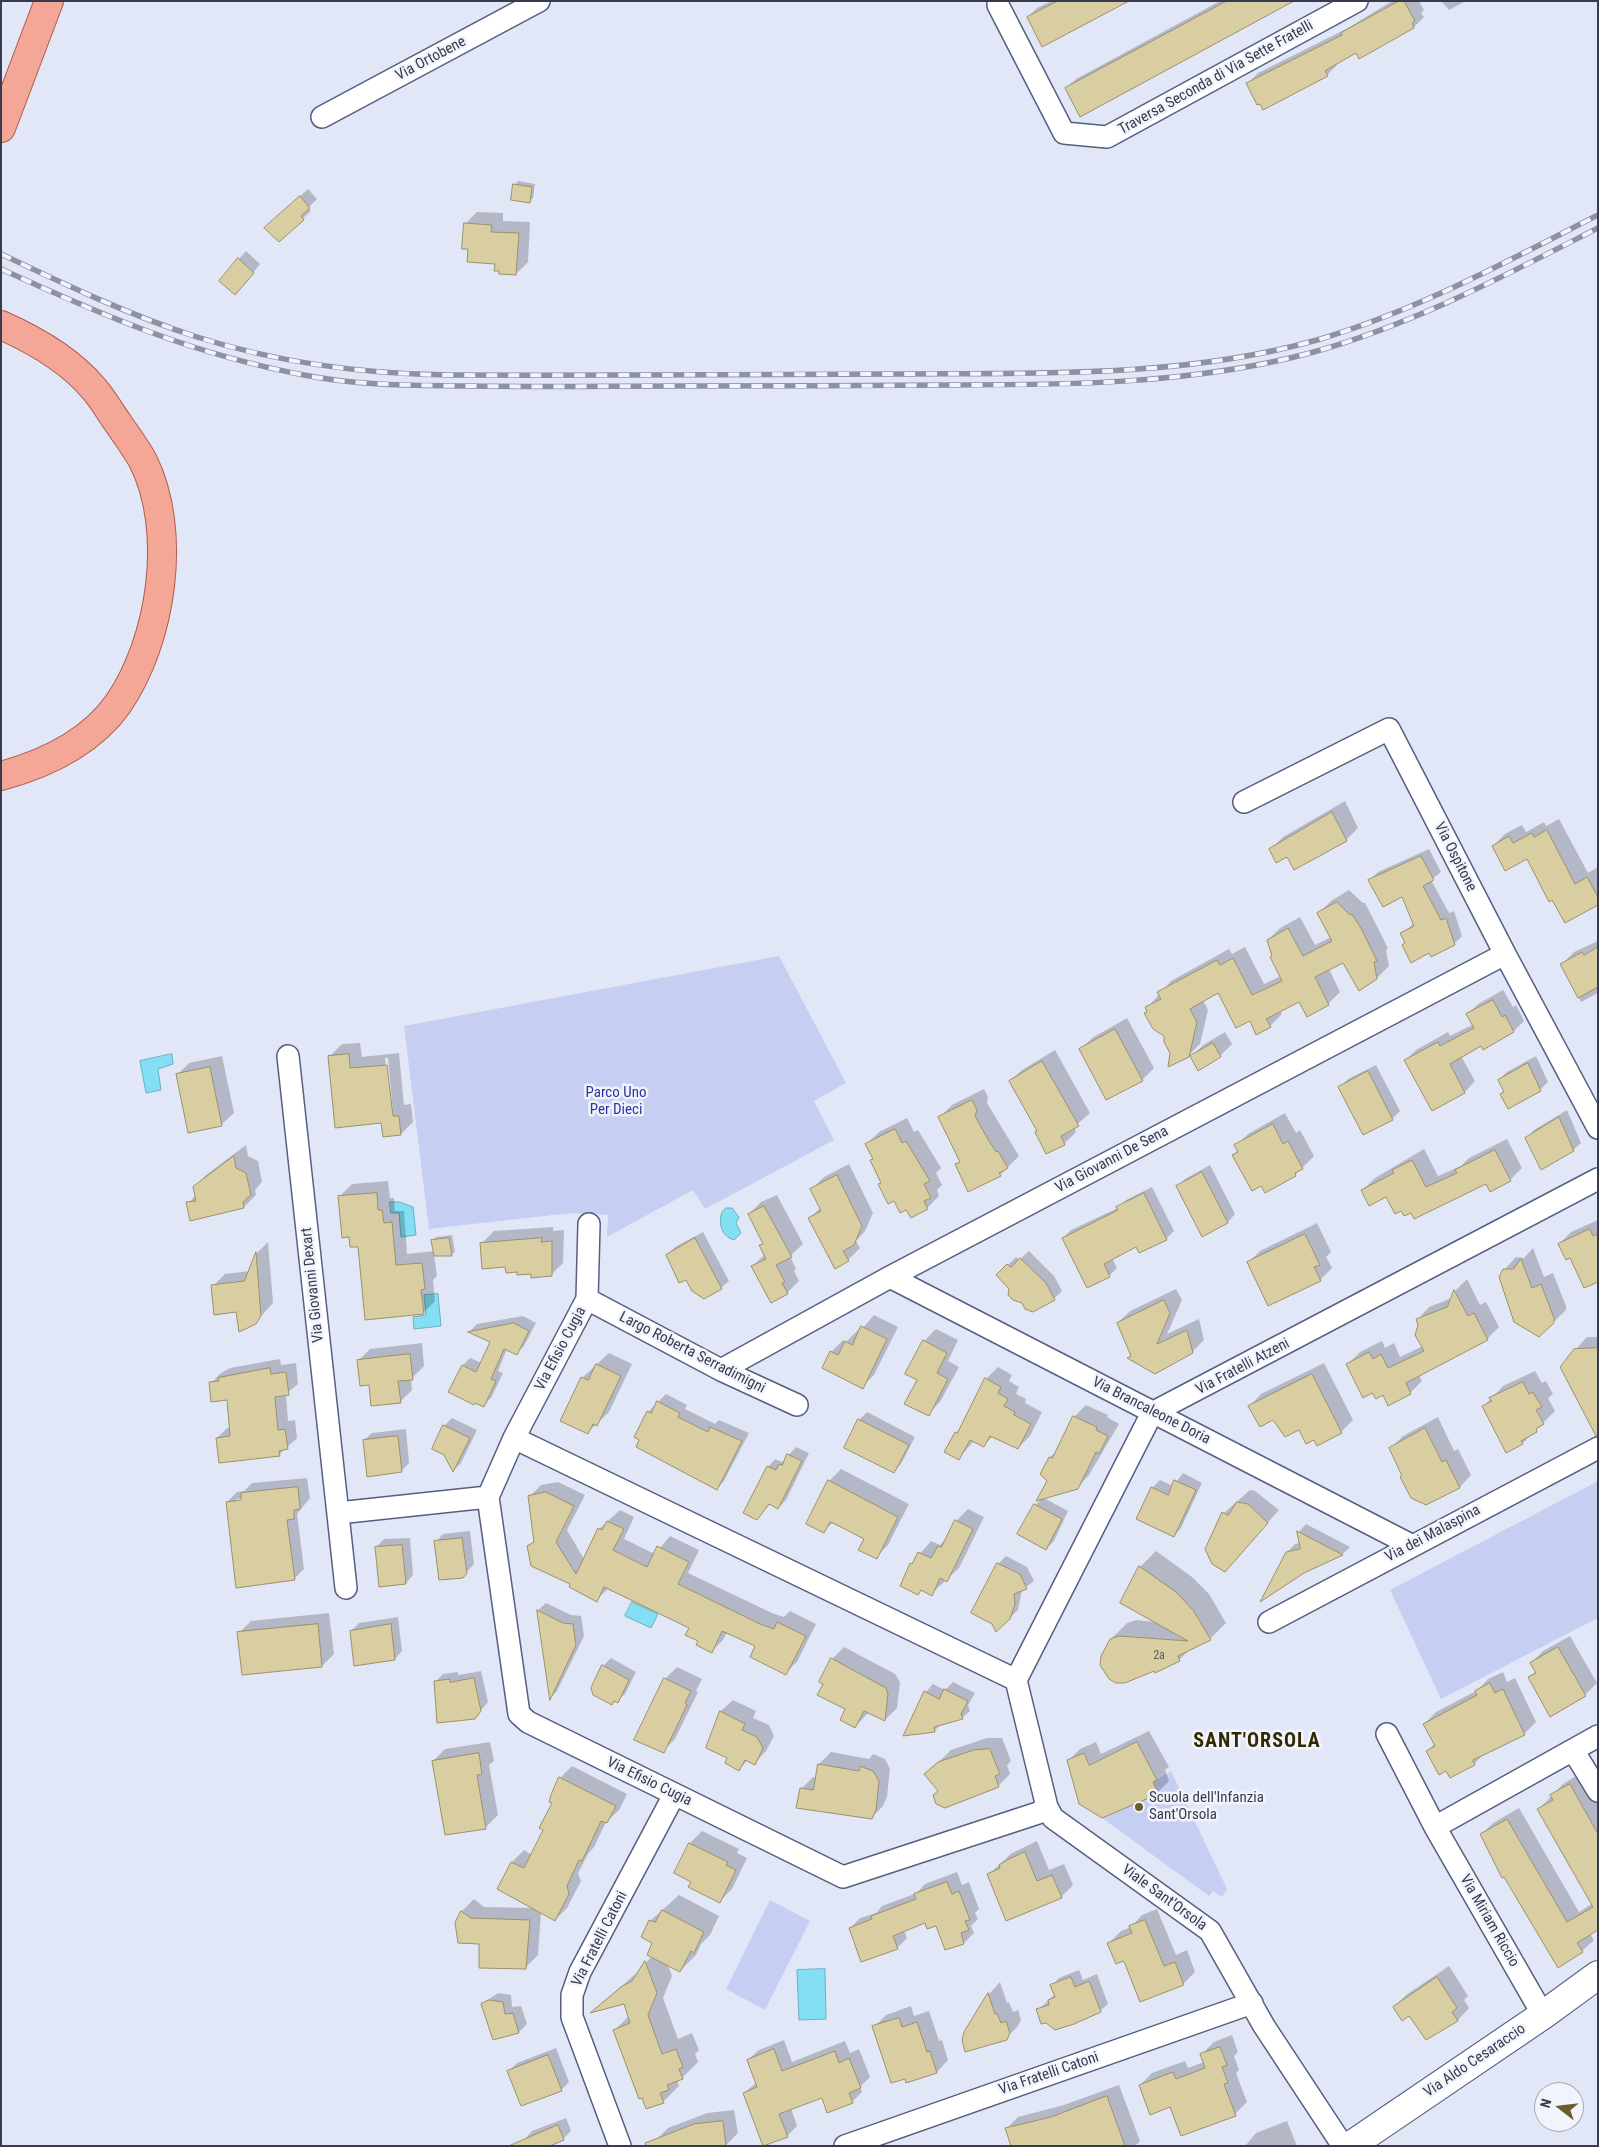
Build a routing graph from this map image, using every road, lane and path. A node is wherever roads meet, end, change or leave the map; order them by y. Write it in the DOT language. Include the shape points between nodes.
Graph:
graph roads {
  1 [pos="49,1"];
  2 [pos="539,1"];
  3 [pos="1357,1"];
  4 [pos="1000,3"];
  5 [pos="322,117"];
  6 [pos="1,128"];
  7 [pos="1,325"];
  8 [pos="1,776"];
  9 [pos="1244,802"];
  10 [pos="1504,954"];
  11 [pos="288,1056"];
  12 [pos="1598,1128"];
  13 [pos="1598,1179"];
  14 [pos="589,1224"];
  15 [pos="890,1277"];
  16 [pos="587,1299"];
  17 [pos="721,1370"];
  18 [pos="797,1405"];
  19 [pos="1152,1413"];
  20 [pos="514,1438"];
  21 [pos="1598,1448"];
  22 [pos="488,1497"];
  23 [pos="338,1514"];
  24 [pos="1412,1545"];
  25 [pos="346,1588"];
  26 [pos="1269,1622"];
  27 [pos="1016,1680"];
  28 [pos="1387,1734"];
  29 [pos="1598,1736"];
  30 [pos="1573,1750"];
  31 [pos="1598,1791"];
  32 [pos="674,1795"];
  33 [pos="1047,1807"];
  34 [pos="1435,1827"];
  35 [pos="1598,1975"];
  36 [pos="1252,2003"];
  37 [pos="1543,2015"];
  38 [pos="620,2146"];
  39 [pos="845,2146"];
  40 [pos="1343,2146"];
  41 [pos="1350,2146"];
  1 -- 6 [label="main road"];
  2 -- 5 [label="street, Via Ortobene"];
  3 -- 4 [label="street, Traversa Seconda di Via Sette Fratelli" via="1107,137 1064,133"];
  7 -- 8 [label="main road" via="44,347 74,368 94,389 143,461 156,499 162,536 154,622 140,665 118,704 88,734 58,755"];
  9 -- 10 [label="street, Via Ospitone" via="1389,729"];
  10 -- 12 [label="street, Via Ospitone"];
  10 -- 15 [label="street, Via Giovanni De Sena"];
  11 -- 23 [label="street, Via Giovanni Dexart"];
  13 -- 19 [label="street, Via Fratelli Atzeni"];
  14 -- 16 [label="street, Via Efisio Cugia"];
  15 -- 17 [label="street, Via Giovanni De Sena"];
  15 -- 19 [label="street, Via Brancaleone Doria"];
  16 -- 17 [label="street, Largo Roberta Serradimigni"];
  16 -- 20 [label="street, Via Efisio Cugia"];
  17 -- 18 [label="street, Largo Roberta Serradimigni"];
  19 -- 24 [label="street, Via Brancaleone Doria"];
  19 -- 27 [label="street"];
  20 -- 22 [label="street, Via Efisio Cugia"];
  20 -- 27 [label="street"];
  21 -- 24 [label="street, Via dei Malaspina"];
  22 -- 23 [label="street"];
  22 -- 32 [label="street, Via Efisio Cugia" via="519,1714 528,1722"];
  23 -- 25 [label="street, Via Giovanni Dexart"];
  24 -- 26 [label="street, Via dei Malaspina"];
  27 -- 33 [label="street, Viale Sant'Orsola"];
  28 -- 34 [label="street, Via Miriam Riccio"];
  29 -- 30 [label="street"];
  30 -- 31 [label="street"];
  30 -- 34 [label="street"];
  32 -- 33 [label="street, Via Efisio Cugia" via="843,1877 1038,1813"];
  32 -- 38 [label="street, Via Fratelli Catoni" via="580,1972 572,1995 572,2017"];
  33 -- 36 [label="street, Viale Sant'Orsola" via="1053,1818 1210,1931"];
  34 -- 37 [label="street, Via Miriam Riccio"];
  35 -- 37 [label="street, Via Aldo Cesaraccio"];
  36 -- 39 [label="street, Via Fratelli Catoni"];
  36 -- 40 [label="street, Viale Sant'Orsola"];
  37 -- 41 [label="street, Via Aldo Cesaraccio"];
}
